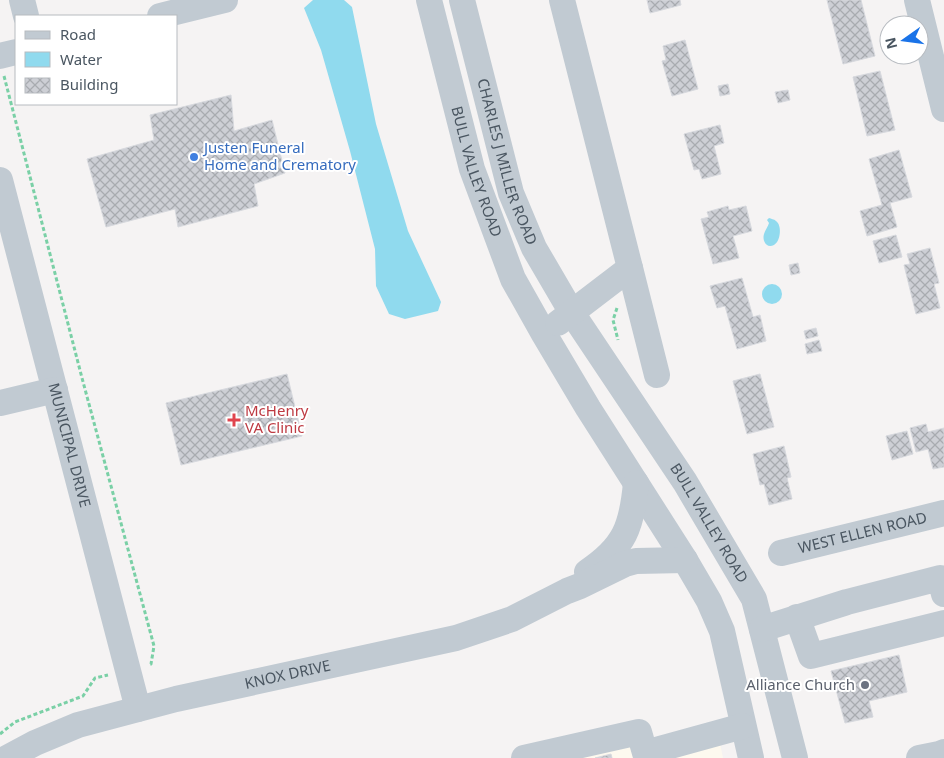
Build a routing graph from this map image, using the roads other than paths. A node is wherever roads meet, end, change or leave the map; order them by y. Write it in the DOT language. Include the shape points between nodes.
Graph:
graph roads {
  1 [pos="22,0"];
  2 [pos="225,0"];
  3 [pos="429,0"];
  4 [pos="462,0"];
  5 [pos="562,0"];
  6 [pos="917,0"];
  7 [pos="26,15"];
  8 [pos="164,15"];
  9 [pos="15,52"];
  10 [pos="0,56"];
  11 [pos="944,109"];
  12 [pos="0,180"];
  13 [pos="630,268"];
  14 [pos="572,313"];
  15 [pos="544,334"];
  16 [pos="657,375"];
  17 [pos="55,390"];
  18 [pos="0,404"];
  19 [pos="636,483"];
  20 [pos="944,513"];
  21 [pos="781,553"];
  22 [pos="685,560"];
  23 [pos="567,591"];
  24 [pos="944,594"];
  25 [pos="797,617"];
  26 [pos="944,623"];
  27 [pos="762,630"];
  28 [pos="138,709"];
  29 [pos="743,726"];
  30 [pos="689,750"];
  31 [pos="944,752"];
  32 [pos="7,758"];
  33 [pos="524,758"];
  34 [pos="751,758"];
  35 [pos="795,758"];
  36 [pos="919,758"];
  1 -- 7 [label="street"];
  2 -- 8 [label="street"];
  3 -- 15 [label="street, BULL VALLEY ROAD" via="472,169 513,279"];
  4 -- 14 [label="street, CHARLES J MILLER ROAD" via="511,193 534,248"];
  5 -- 13 [label="street"];
  6 -- 11 [label="street"];
  9 -- 10 [label="street"];
  12 -- 17 [label="street, MUNICIPAL DRIVE"];
  13 -- 14 [label="street"];
  13 -- 16 [label="street"];
  14 -- 15 [label="street"];
  14 -- 27 [label="street, BULL VALLEY ROAD" via="685,482 754,599"];
  15 -- 19 [label="street, BULL VALLEY ROAD"];
  17 -- 18 [label="street"];
  17 -- 28 [label="street, MUNICIPAL DRIVE"];
  19 -- 22 [label="street, BULL VALLEY ROAD"];
  19 -- 23 [label="street, KNOX DRIVE" via="632,516 619,543"];
  20 -- 21 [label="street, WEST ELLEN ROAD"];
  22 -- 23 [label="street, KNOX DRIVE" via="636,561"];
  22 -- 29 [label="street, BULL VALLEY ROAD" via="722,631"];
  23 -- 28 [label="street, KNOX DRIVE" via="512,619 456,638"];
  24 -- 25 [label="street" via="940,578"];
  25 -- 26 [label="street" via="811,656"];
  25 -- 27 [label="street"];
  27 -- 35 [label="street, BULL VALLEY ROAD"];
  28 -- 32 [label="street, KNOX DRIVE" via="78,725"];
  29 -- 30 [label="street"];
  29 -- 34 [label="street, BULL VALLEY ROAD"];
  30 -- 33 [label="street" via="644,753 639,732"];
  31 -- 36 [label="street"];
}
